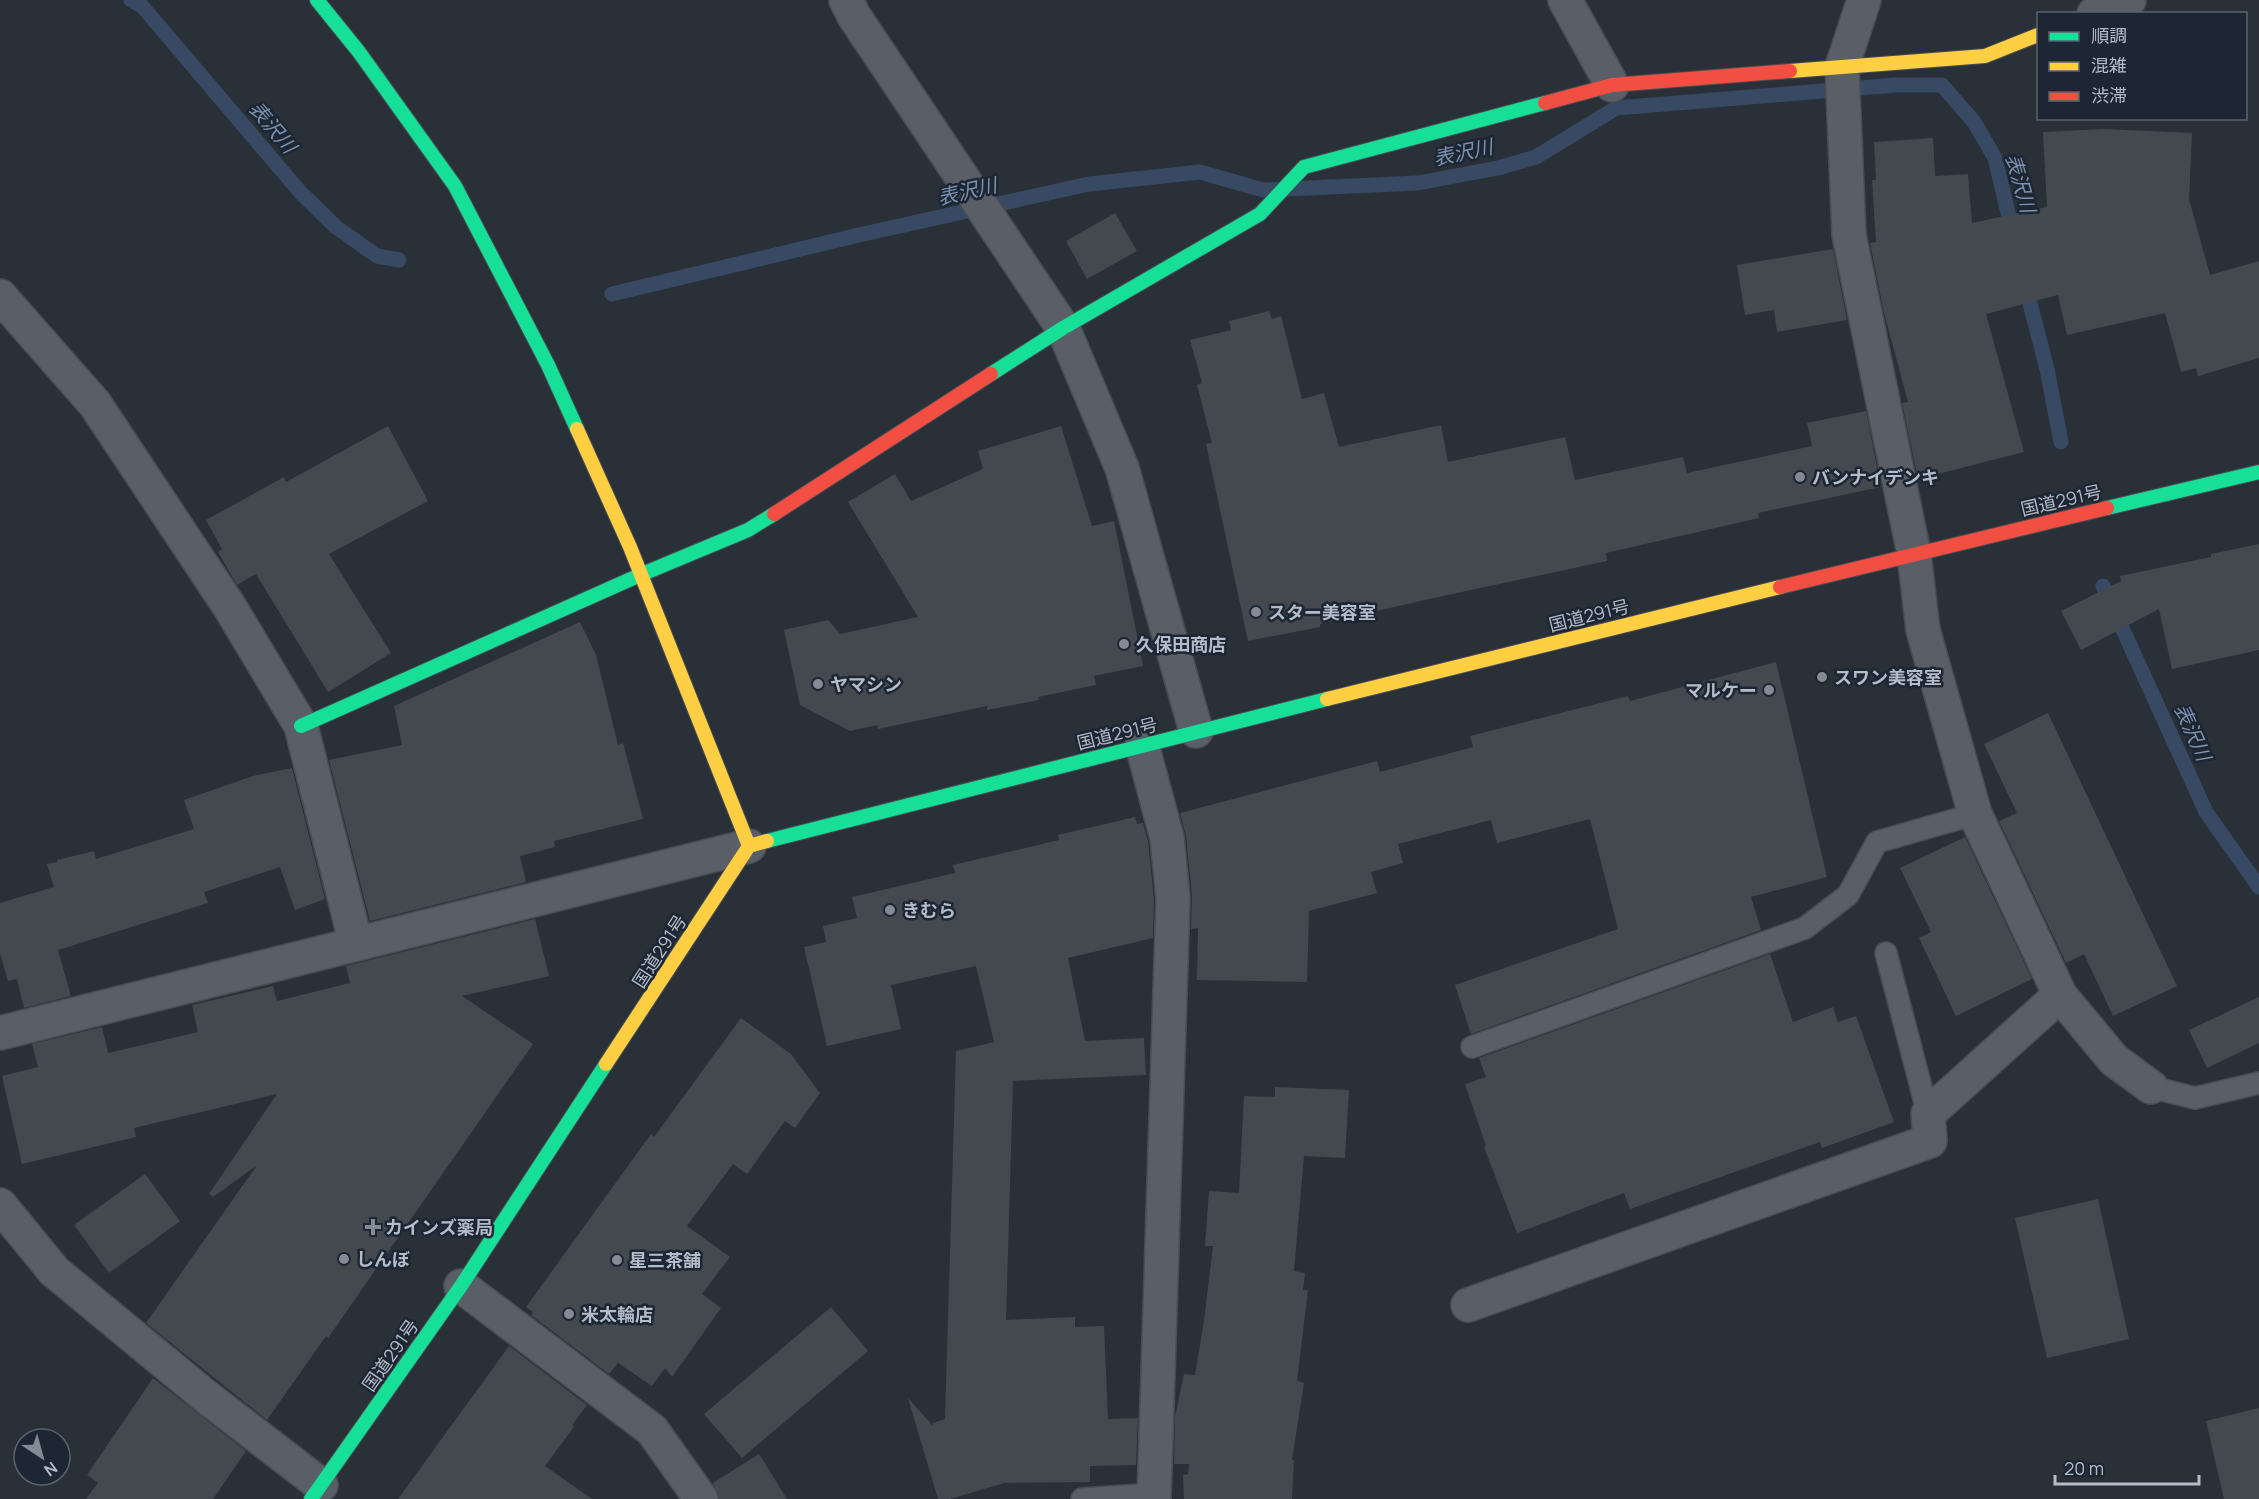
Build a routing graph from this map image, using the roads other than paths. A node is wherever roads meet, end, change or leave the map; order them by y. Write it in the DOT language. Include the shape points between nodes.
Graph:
graph roads {
  1 [pos="317,0"];
  2 [pos="846,0"];
  3 [pos="1565,0"];
  4 [pos="1864,0"];
  5 [pos="2129,0"];
  6 [pos="2099,12"];
  7 [pos="2037,35"];
  8 [pos="1842,71"];
  9 [pos="1612,85"];
  10 [pos="0,296"];
  11 [pos="1063,328"];
  12 [pos="2259,472"];
  13 [pos="1914,554"];
  14 [pos="640,575"];
  15 [pos="301,726"];
  16 [pos="1196,731"];
  17 [pos="1142,745"];
  18 [pos="1975,814"];
  19 [pos="748,846"];
  20 [pos="356,944"];
  21 [pos="1886,953"];
  22 [pos="2060,995"];
  23 [pos="0,1033"];
  24 [pos="1472,1047"];
  25 [pos="2259,1083"];
  26 [pos="2151,1087"];
  27 [pos="1928,1114"];
  28 [pos="0,1205"];
  29 [pos="461,1286"];
  30 [pos="1468,1305"];
  31 [pos="316,1492"];
  32 [pos="1154,1497"];
  33 [pos="701,1499"];
  34 [pos="1082,1499"];
  1 -- 14 [label="main road" via="455,186 548,364"];
  2 -- 11 [label="street"];
  3 -- 9 [label="street"];
  4 -- 8 [label="street"];
  5 -- 6 [label="street"];
  7 -- 8 [label="main road" via="1985,56"];
  8 -- 9 [label="main road"];
  8 -- 13 [label="street" via="1849,235"];
  9 -- 11 [label="main road" via="1304,167 1260,214"];
  10 -- 15 [label="street" via="95,404 231,609"];
  11 -- 14 [label="main road" via="748,530"];
  11 -- 16 [label="street" via="1122,468"];
  12 -- 13 [label="main road, 国道291号"];
  13 -- 16 [label="main road, 国道291号"];
  13 -- 18 [label="street" via="1923,630"];
  14 -- 15 [label="main road"];
  14 -- 19 [label="main road"];
  15 -- 20 [label="street"];
  16 -- 17 [label="main road, 国道291号"];
  17 -- 19 [label="main road, 国道291号"];
  17 -- 32 [label="street" via="1167,838 1173,898"];
  18 -- 22 [label="street"];
  18 -- 24 [label="lane" via="1877,842 1848,895 1805,928"];
  19 -- 20 [label="street"];
  19 -- 29 [label="main road, 国道291号"];
  20 -- 23 [label="street"];
  21 -- 27 [label="lane"];
  22 -- 26 [label="street" via="2114,1060"];
  22 -- 27 [label="street"];
  25 -- 26 [label="lane" via="2195,1098"];
  27 -- 30 [label="street" via="1930,1141"];
  28 -- 31 [label="street" via="54,1271"];
  29 -- 31 [label="main road, 国道291号"];
  29 -- 33 [label="street" via="652,1430"];
  32 -- 34 [label="lane"];
}
